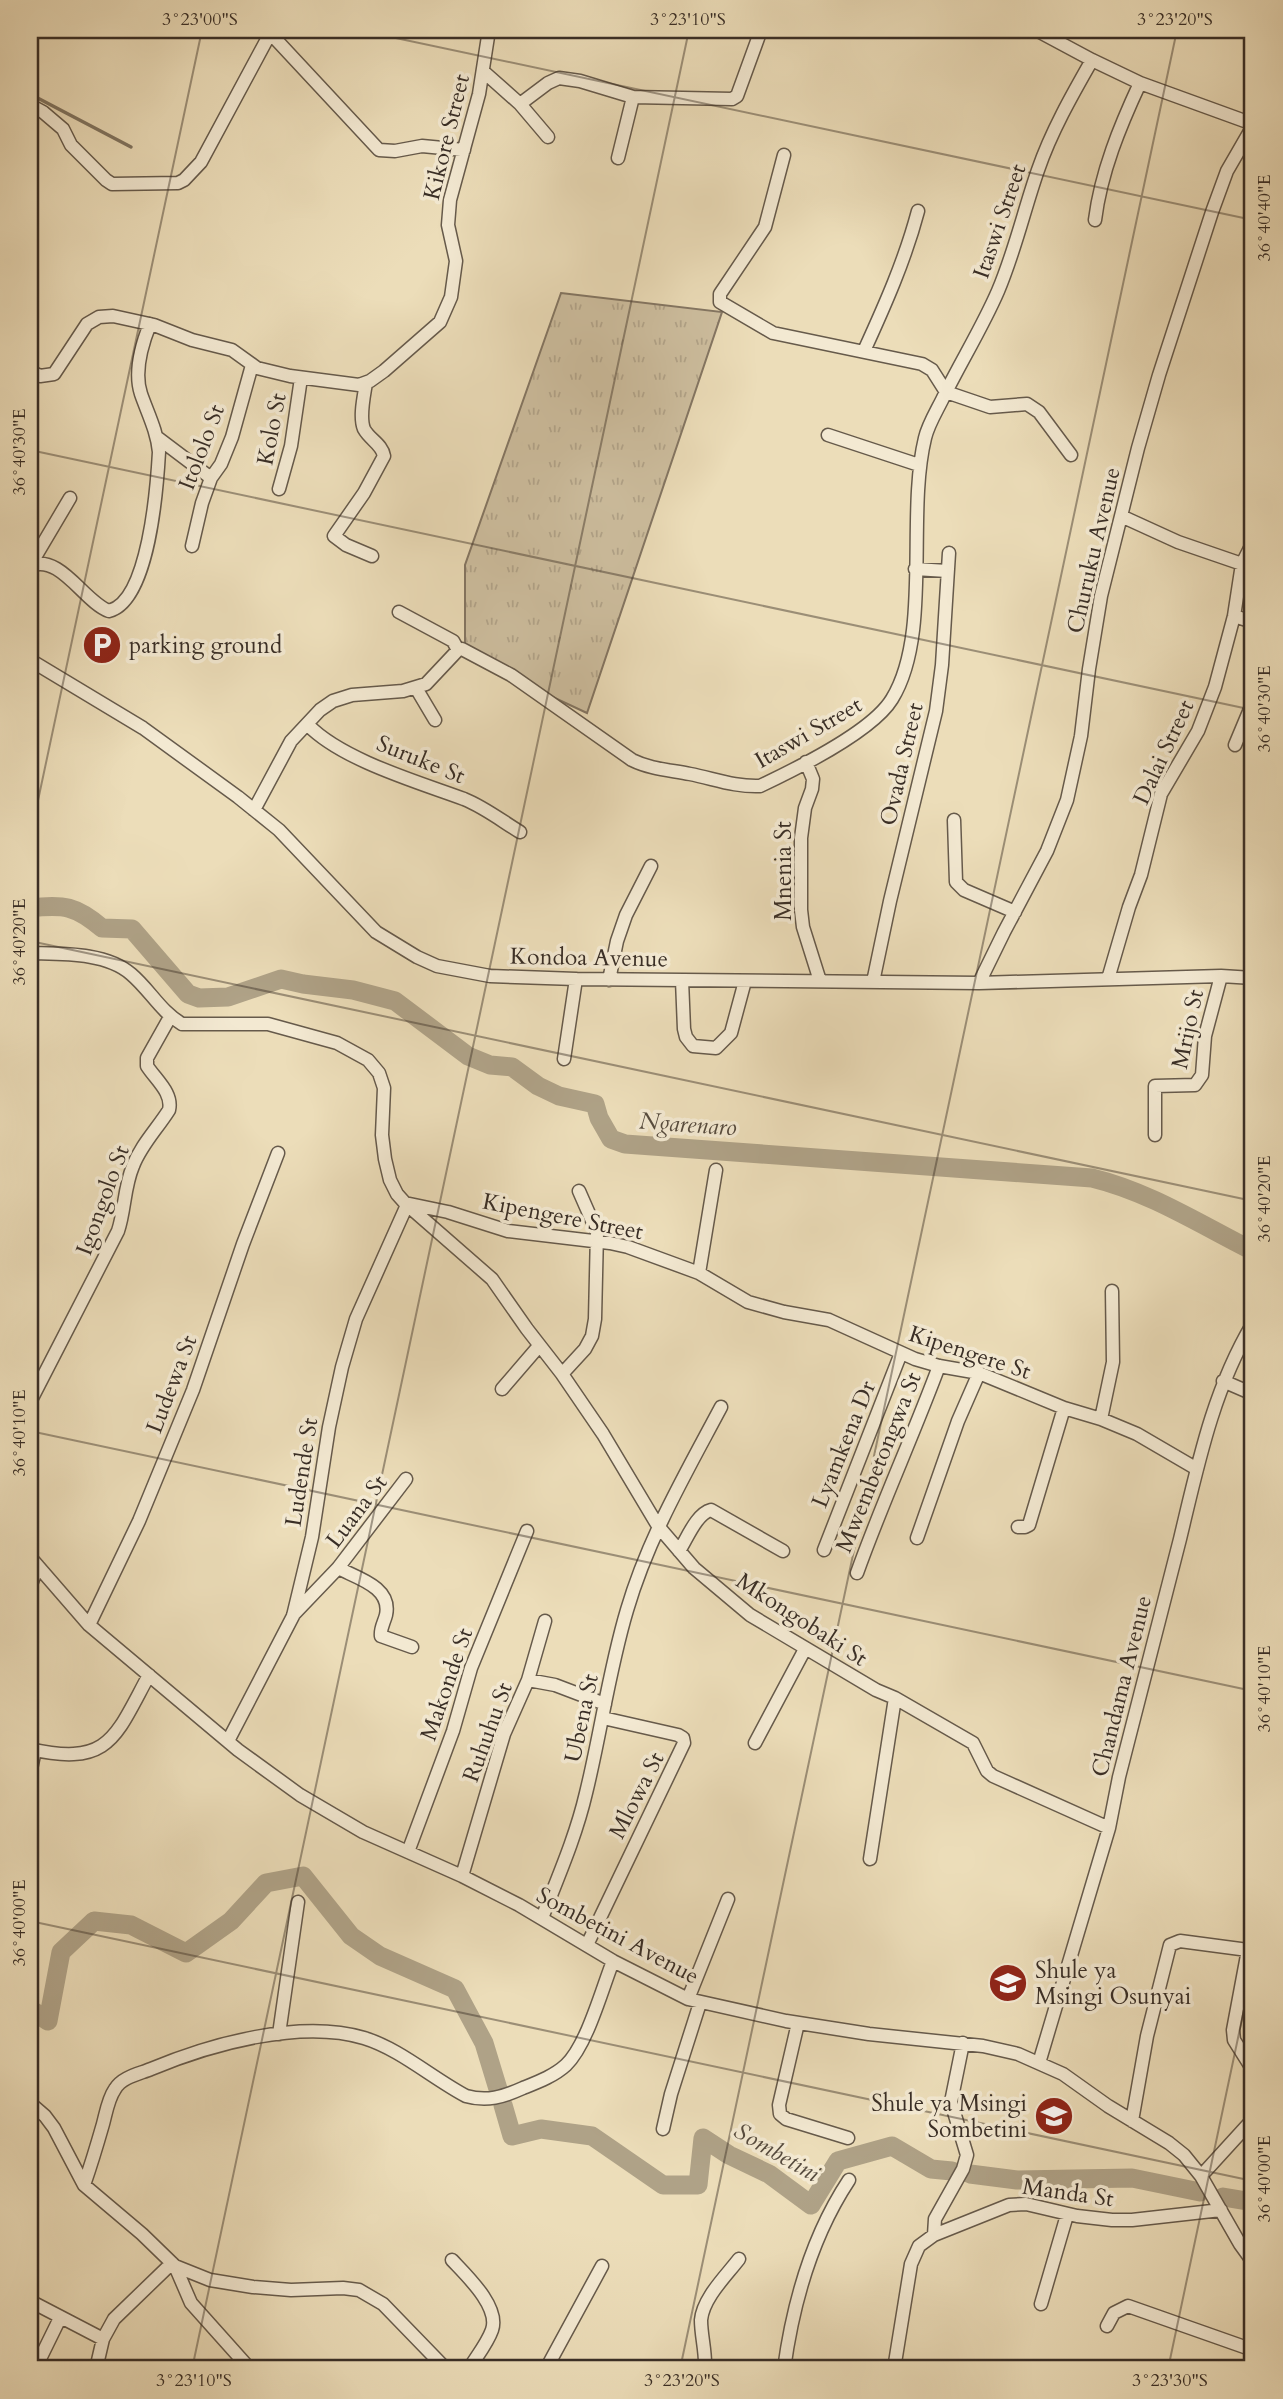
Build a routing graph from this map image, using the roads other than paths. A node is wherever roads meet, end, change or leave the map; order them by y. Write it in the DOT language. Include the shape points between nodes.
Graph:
graph roads {
  1 [pos="489,30"];
  2 [pos="761,30"];
  3 [pos="1037,30"];
  4 [pos="271,31"];
  5 [pos="1092,60"];
  6 [pos="484,72"];
  7 [pos="1140,83"];
  8 [pos="633,97"];
  9 [pos="520,104"];
  10 [pos="30,105"];
  11 [pos="1253,125"];
  12 [pos="548,137"];
  13 [pos="464,150"];
  14 [pos="784,155"];
  15 [pos="618,158"];
  16 [pos="918,211"];
  17 [pos="1095,220"];
  18 [pos="150,324"];
  19 [pos="864,351"];
  20 [pos="252,365"];
  21 [pos="30,375"];
  22 [pos="301,378"];
  23 [pos="366,383"];
  24 [pos="946,392"];
  25 [pos="828,435"];
  26 [pos="158,438"];
  27 [pos="1071,455"];
  28 [pos="919,465"];
  29 [pos="211,478"];
  30 [pos="279,489"];
  31 [pos="70,498"];
  32 [pos="1121,516"];
  33 [pos="192,546"];
  34 [pos="1251,549"];
  35 [pos="949,553"];
  36 [pos="372,556"];
  37 [pos="1242,564"];
  38 [pos="31,565"];
  39 [pos="915,569"];
  40 [pos="947,571"];
  41 [pos="399,612"];
  42 [pos="1234,616"];
  43 [pos="1253,622"];
  44 [pos="458,650"];
  45 [pos="30,660"];
  46 [pos="416,688"];
  47 [pos="1253,702"];
  48 [pos="435,720"];
  49 [pos="308,724"];
  50 [pos="1235,745"];
  51 [pos="806,762"];
  52 [pos="254,810"];
  53 [pos="954,820"];
  54 [pos="520,832"];
  55 [pos="651,866"];
  56 [pos="1015,912"];
  57 [pos="30,953"];
  58 [pos="1221,976"];
  59 [pos="1253,978"];
  60 [pos="576,979"];
  61 [pos="1108,979"];
  62 [pos="609,980"];
  63 [pos="682,980"];
  64 [pos="745,981"];
  65 [pos="820,981"];
  66 [pos="873,982"];
  67 [pos="979,983"];
  68 [pos="170,1017"];
  69 [pos="564,1059"];
  70 [pos="1155,1135"];
  71 [pos="278,1153"];
  72 [pos="716,1170"];
  73 [pos="579,1191"];
  74 [pos="406,1204"];
  75 [pos="596,1241"];
  76 [pos="699,1273"];
  77 [pos="1112,1291"];
  78 [pos="763,1307"];
  79 [pos="1253,1323"];
  80 [pos="539,1346"];
  81 [pos="901,1353"];
  82 [pos="939,1366"];
  83 [pos="979,1373"];
  84 [pos="562,1374"];
  85 [pos="1223,1381"];
  86 [pos="502,1389"];
  87 [pos="1253,1394"];
  88 [pos="30,1402"];
  89 [pos="721,1407"];
  90 [pos="1065,1408"];
  91 [pos="1101,1419"];
  92 [pos="1197,1469"];
  93 [pos="406,1479"];
  94 [pos="657,1526"];
  95 [pos="1018,1527"];
  96 [pos="527,1531"];
  97 [pos="917,1538"];
  98 [pos="824,1550"];
  99 [pos="679,1551"];
  100 [pos="783,1551"];
  101 [pos="34,1562"];
  102 [pos="338,1569"];
  103 [pos="857,1573"];
  104 [pos="30,1587"];
  105 [pos="293,1616"];
  106 [pos="545,1621"];
  107 [pos="89,1625"];
  108 [pos="412,1647"];
  109 [pos="805,1649"];
  110 [pos="149,1675"];
  111 [pos="528,1680"];
  112 [pos="895,1698"];
  113 [pos="605,1704"];
  114 [pos="603,1718"];
  115 [pos="228,1741"];
  116 [pos="755,1743"];
  117 [pos="32,1749"];
  118 [pos="30,1774"];
  119 [pos="1109,1828"];
  120 [pos="408,1852"];
  121 [pos="870,1859"];
  122 [pos="462,1876"];
  123 [pos="727,1899"];
  124 [pos="298,1902"];
  125 [pos="542,1919"];
  126 [pos="1253,1937"];
  127 [pos="587,1945"];
  128 [pos="1248,1950"];
  129 [pos="613,1961"];
  130 [pos="694,2001"];
  131 [pos="797,2023"];
  132 [pos="279,2034"];
  133 [pos="963,2043"];
  134 [pos="1039,2063"];
  135 [pos="1253,2070"];
  136 [pos="30,2104"];
  137 [pos="1253,2119"];
  138 [pos="1132,2121"];
  139 [pos="663,2129"];
  140 [pos="848,2137"];
  141 [pos="1201,2176"];
  142 [pos="849,2180"];
  143 [pos="84,2185"];
  144 [pos="1221,2210"];
  145 [pos="1067,2215"];
  146 [pos="934,2235"];
  147 [pos="739,2259"];
  148 [pos="452,2260"];
  149 [pos="1253,2262"];
  150 [pos="174,2264"];
  151 [pos="602,2266"];
  152 [pos="30,2301"];
  153 [pos="1041,2304"];
  154 [pos="60,2318"];
  155 [pos="1107,2326"];
  156 [pos="103,2339"];
  157 [pos="1253,2350"];
  158 [pos="35,2369"];
  159 [pos="96,2369"];
  160 [pos="250,2369"];
  161 [pos="446,2369"];
  162 [pos="469,2369"];
  163 [pos="546,2369"];
  164 [pos="705,2369"];
  165 [pos="783,2369"];
  166 [pos="894,2369"];
  1 -- 6 [label="street, Kikore Street"];
  2 -- 8 [label="street" via="732,99"];
  3 -- 5 [label="street"];
  4 -- 10 [label="street" via="201,162 178,183 112,184 71,145 57,124"];
  4 -- 13 [label="street" via="379,150 422,146"];
  5 -- 7 [label="street"];
  5 -- 24 [label="street, Itaswi Street" via="1042,160 997,293"];
  6 -- 9 [label="street"];
  6 -- 13 [label="street, Kikore Street"];
  7 -- 11 [label="street"];
  7 -- 17 [label="street" via="1115,140"];
  8 -- 9 [label="street" via="559,78"];
  8 -- 15 [label="street"];
  9 -- 12 [label="street"];
  11 -- 32 [label="street, Churuku Avenue" via="1227,171 1212,212 1158,375"];
  13 -- 23 [label="street, Kikore Street" via="449,208 456,261 444,316"];
  14 -- 19 [label="street" via="765,227 720,302 772,333"];
  16 -- 19 [label="street" via="890,295"];
  18 -- 20 [label="street" via="232,350"];
  18 -- 21 [label="street" via="118,316 99,317 83,329 54,374"];
  18 -- 26 [label="street" via="138,384"];
  19 -- 24 [label="street" via="922,364 932,370"];
  20 -- 22 [label="street"];
  20 -- 29 [label="street, Itololo St" via="232,438"];
  22 -- 23 [label="street"];
  22 -- 30 [label="street, Kolo St"];
  23 -- 36 [label="street" via="363,425 384,456 334,536"];
  24 -- 27 [label="street" via="990,407 1027,404 1039,412"];
  24 -- 28 [label="street, Itaswi Street" via="926,435"];
  25 -- 28 [label="street"];
  26 -- 29 [label="street"];
  26 -- 38 [label="street" via="148,544 136,582 122,604 114,611 105,610 57,569"];
  28 -- 39 [label="street, Itaswi Street"];
  29 -- 33 [label="street, Itololo St"];
  31 -- 38 [label="street"];
  32 -- 37 [label="street"];
  32 -- 56 [label="street, Churuku Avenue" via="1101,596 1067,800"];
  34 -- 37 [label="street, Dalai Street"];
  35 -- 40 [label="street, Ovada Street"];
  37 -- 42 [label="street, Dalai Street"];
  39 -- 40 [label="street"];
  39 -- 51 [label="street, Itaswi Street" via="908,657 891,700 861,731"];
  40 -- 66 [label="street, Ovada Street" via="936,711"];
  41 -- 44 [label="street, Itaswi Street" via="453,641"];
  42 -- 43 [label="street"];
  42 -- 61 [label="street, Dalai Street" via="1198,731 1161,794"];
  44 -- 46 [label="street" via="426,684"];
  44 -- 51 [label="street, Itaswi Street" via="511,675 643,766 742,787 760,786"];
  45 -- 52 [label="street, Kondoa Avenue" via="143,728"];
  46 -- 48 [label="street"];
  46 -- 49 [label="street" via="333,701"];
  47 -- 50 [label="street"];
  49 -- 52 [label="street" via="284,751"];
  49 -- 54 [label="street, Suruke St" via="329,743 477,806"];
  51 -- 65 [label="street, Mnenia St" via="813,779 802,829 801,910"];
  52 -- 60 [label="street, Kondoa Avenue" via="376,932 417,957 437,966 490,975"];
  53 -- 56 [label="street" via="956,883"];
  55 -- 62 [label="street" via="626,915"];
  56 -- 67 [label="street, Churuku Avenue"];
  57 -- 68 [label="street" via="78,956 122,967"];
  58 -- 59 [label="street, Kondoa Avenue"];
  58 -- 61 [label="street, Kondoa Avenue"];
  58 -- 70 [label="street, Mrijo St" via="1205,1036 1202,1075 1195,1085 1155,1086"];
  60 -- 62 [label="street, Kondoa Avenue"];
  60 -- 69 [label="street"];
  61 -- 67 [label="street, Kondoa Avenue"];
  62 -- 63 [label="street, Kondoa Avenue"];
  63 -- 64 [label="street, Kondoa Avenue"];
  63 -- 64 [label="street" via="686,1037 693,1046 716,1048 731,1033"];
  64 -- 65 [label="street, Kondoa Avenue"];
  65 -- 66 [label="street, Kondoa Avenue"];
  66 -- 67 [label="street, Kondoa Avenue"];
  68 -- 74 [label="street" via="193,1025 268,1024 337,1043 368,1060 384,1088 382,1135 390,1180"];
  68 -- 88 [label="street, Igongolo St" via="147,1058 147,1066 167,1094 169,1110 138,1155 118,1231"];
  71 -- 107 [label="street, Ludewa St" via="193,1390 139,1521"];
  72 -- 76 [label="street"];
  73 -- 75 [label="street" via="596,1226"];
  74 -- 75 [label="street, Kipengere Street" via="508,1231"];
  74 -- 80 [label="street, Mkongobaki St" via="492,1279"];
  74 -- 105 [label="street, Ludende St" via="356,1319 342,1367"];
  75 -- 76 [label="street, Kipengere Street" via="628,1247"];
  75 -- 84 [label="street" via="592,1336"];
  76 -- 78 [label="street, Kipengere Street"];
  77 -- 91 [label="street" via="1113,1362"];
  78 -- 81 [label="street, Kipengere St" via="829,1320"];
  79 -- 85 [label="street, Chandama Avenue"];
  80 -- 84 [label="street, Mkongobaki St"];
  80 -- 86 [label="street"];
  81 -- 82 [label="street, Kipengere St"];
  81 -- 98 [label="street, Lyamkena Dr"];
  82 -- 83 [label="street, Kipengere St"];
  82 -- 103 [label="street, Mwembetongwa St"];
  83 -- 90 [label="street, Kipengere St"];
  83 -- 97 [label="street"];
  84 -- 94 [label="street, Mkongobaki St"];
  85 -- 87 [label="street"];
  85 -- 92 [label="street, Chandama Avenue"];
  89 -- 94 [label="street, Ubena St"];
  90 -- 91 [label="street, Kipengere St"];
  90 -- 95 [label="street" via="1029,1525"];
  91 -- 92 [label="street, Kipengere St" via="1138,1434"];
  92 -- 119 [label="street, Chandama Avenue"];
  93 -- 102 [label="street, Luana St"];
  94 -- 99 [label="street, Mkongobaki St"];
  94 -- 113 [label="street, Ubena St" via="626,1610"];
  96 -- 120 [label="street, Makonde St" via="471,1668"];
  99 -- 100 [label="street" via="700,1518 711,1510"];
  99 -- 109 [label="street, Mkongobaki St" via="750,1615"];
  101 -- 104 [label="street"];
  101 -- 107 [label="street, Sombetini Avenue"];
  102 -- 105 [label="street, Luana St"];
  102 -- 108 [label="street, Luana St" via="380,1591 387,1611 381,1636"];
  105 -- 115 [label="street, Ludende St"];
  106 -- 111 [label="street"];
  107 -- 110 [label="street, Sombetini Avenue"];
  109 -- 112 [label="street, Mkongobaki St"];
  109 -- 116 [label="street"];
  110 -- 115 [label="street, Sombetini Avenue"];
  110 -- 117 [label="street" via="117,1733 100,1748 64,1755"];
  111 -- 113 [label="street, Ruhuhu St"];
  111 -- 122 [label="street, Ruhuhu St" via="504,1734"];
  112 -- 119 [label="street, Mkongobaki St" via="973,1743 993,1776"];
  112 -- 121 [label="street"];
  113 -- 114 [label="street, Ubena St"];
  114 -- 125 [label="street, Ubena St" via="585,1796"];
  114 -- 127 [label="street, Mlowa St" via="678,1735 684,1743"];
  115 -- 120 [label="street, Sombetini Avenue" via="300,1795"];
  117 -- 118 [label="street"];
  119 -- 134 [label="street, Chandama Avenue"];
  120 -- 122 [label="street, Sombetini Avenue"];
  122 -- 125 [label="street, Sombetini Avenue"];
  123 -- 130 [label="street"];
  124 -- 132 [label="street"];
  125 -- 127 [label="street, Sombetini Avenue"];
  126 -- 128 [label="street"];
  127 -- 129 [label="street, Sombetini Avenue"];
  128 -- 135 [label="street" via="1233,2030 1234,2040"];
  128 -- 138 [label="street" via="1180,1941 1170,1945"];
  129 -- 130 [label="street, Sombetini Avenue"];
  129 -- 132 [label="street" via="583,2040 568,2063 492,2099 466,2096 363,2038 307,2031"];
  130 -- 131 [label="street, Sombetini Avenue"];
  130 -- 139 [label="street"];
  131 -- 133 [label="street, Sombetini Avenue"];
  131 -- 140 [label="street" via="780,2114"];
  132 -- 143 [label="street" via="202,2049 122,2081 112,2094"];
  133 -- 134 [label="street, Sombetini Avenue"];
  133 -- 146 [label="street" via="951,2102 967,2155 934,2218"];
  134 -- 138 [label="street, Sombetini Avenue"];
  136 -- 143 [label="street" via="54,2128"];
  137 -- 141 [label="street"];
  138 -- 141 [label="street, Sombetini Avenue" via="1169,2143"];
  141 -- 144 [label="street, Sombetini Avenue"];
  142 -- 165 [label="street" via="830,2211 804,2276"];
  143 -- 150 [label="street"];
  144 -- 145 [label="street, Manda St" via="1132,2220"];
  144 -- 149 [label="street, Sombetini Avenue"];
  145 -- 146 [label="street, Manda St" via="1037,2206 1009,2205"];
  145 -- 153 [label="street"];
  146 -- 166 [label="street, Manda St" via="919,2246 911,2264"];
  147 -- 164 [label="street" via="703,2311"];
  148 -- 162 [label="street" via="492,2312 490,2334"];
  150 -- 156 [label="street" via="124,2308"];
  150 -- 160 [label="street" via="191,2303"];
  150 -- 161 [label="street" via="210,2280 253,2287 359,2290 383,2304"];
  151 -- 163 [label="street"];
  152 -- 154 [label="street"];
  154 -- 156 [label="street"];
  154 -- 158 [label="street"];
  155 -- 157 [label="street" via="1114,2313 1128,2306"];
  156 -- 159 [label="street"];
}
